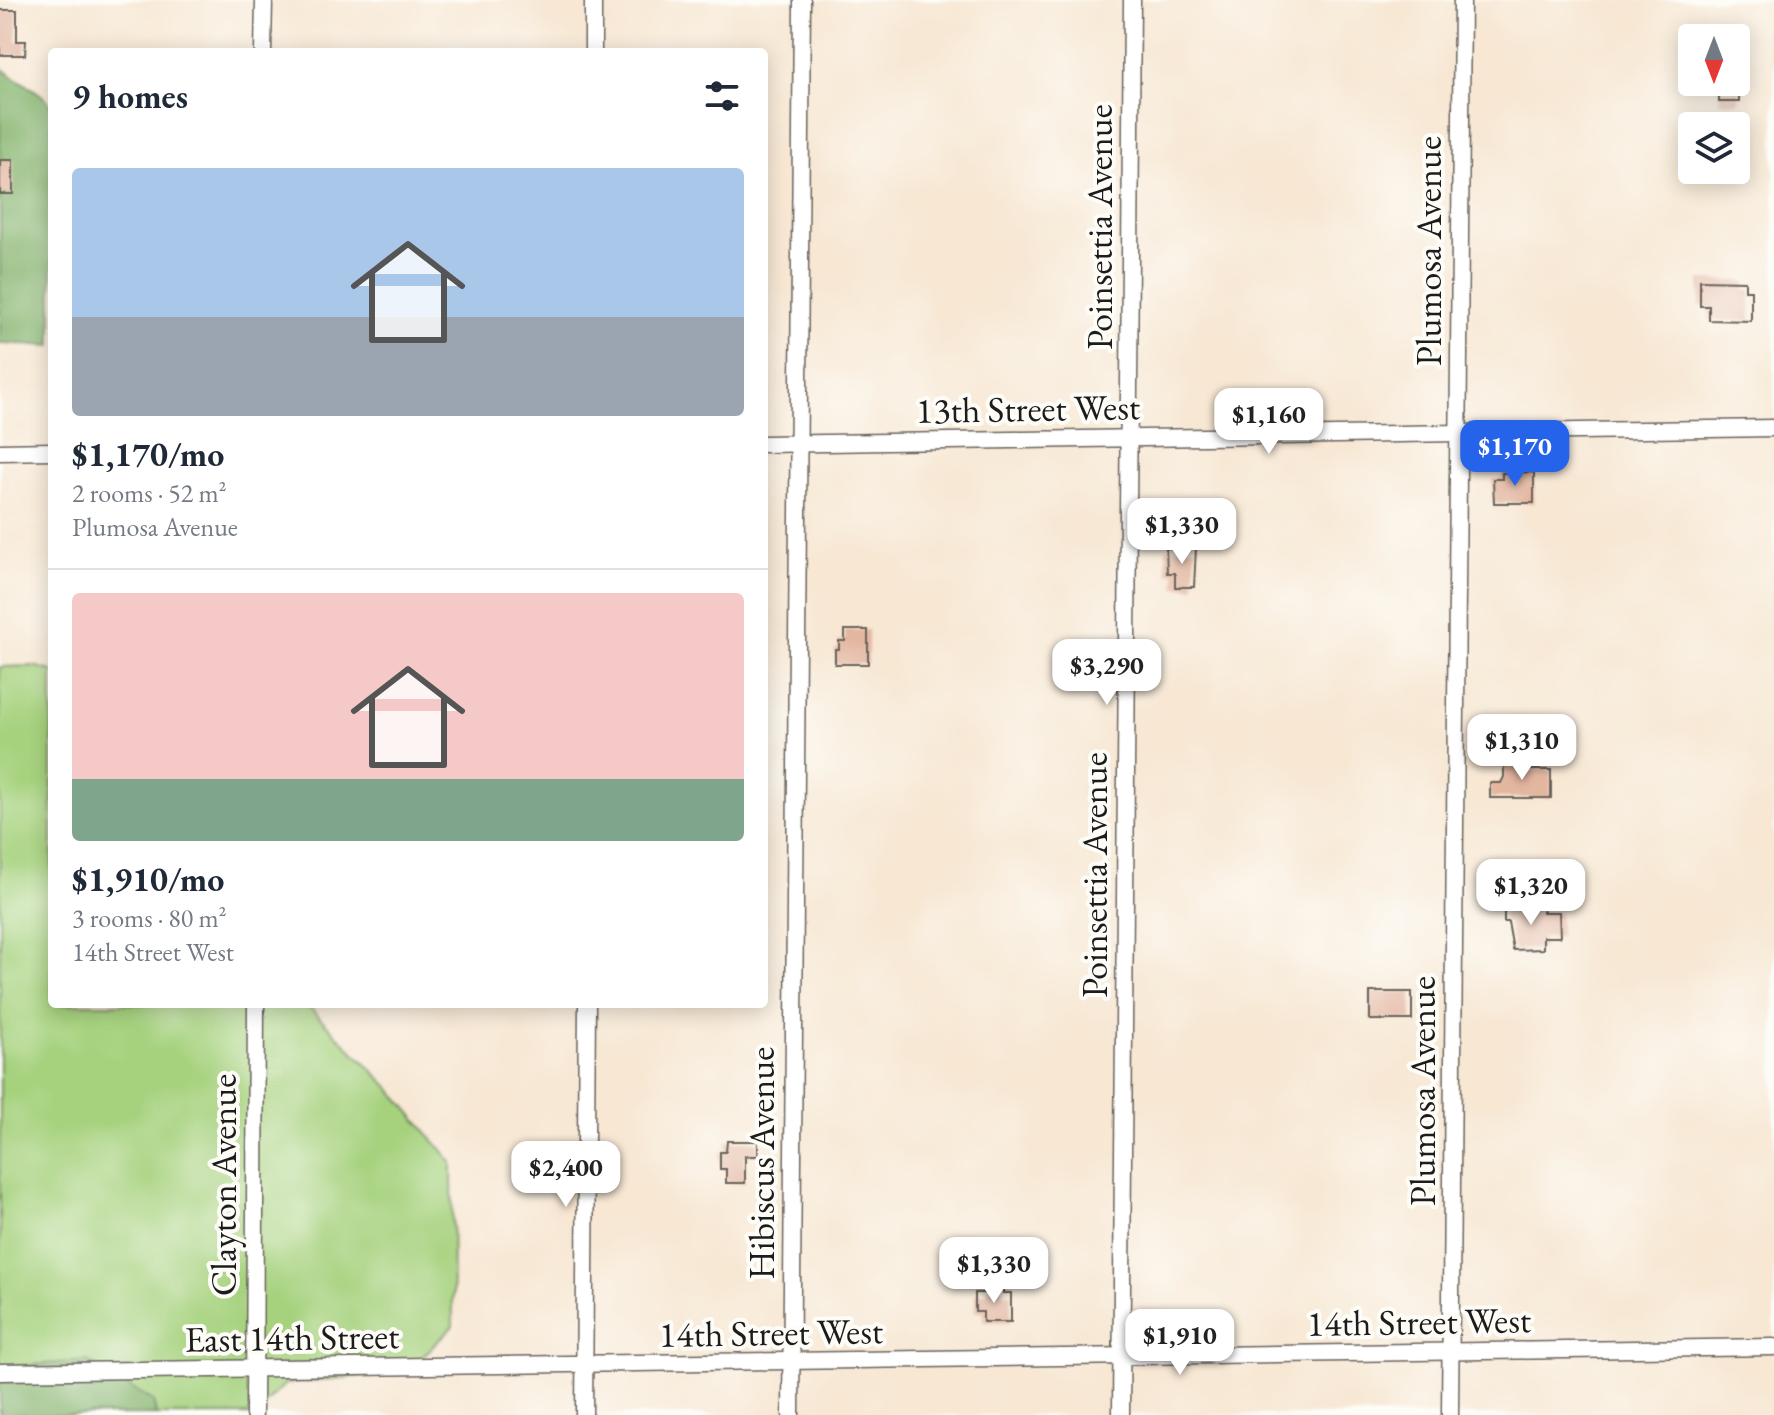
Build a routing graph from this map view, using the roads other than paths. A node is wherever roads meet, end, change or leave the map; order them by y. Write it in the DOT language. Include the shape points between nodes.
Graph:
graph roads {
  1 [pos="264,0"];
  2 [pos="593,0"];
  3 [pos="802,0"];
  4 [pos="1132,0"];
  5 [pos="1462,0"];
  6 [pos="263,48"];
  7 [pos="593,48"];
  8 [pos="1774,428"];
  9 [pos="1459,431"];
  10 [pos="1129,438"];
  11 [pos="768,444"];
  12 [pos="799,444"];
  13 [pos="48,451"];
  14 [pos="0,452"];
  15 [pos="256,1008"];
  16 [pos="587,1008"];
  17 [pos="1774,1347"];
  18 [pos="1450,1353"];
  19 [pos="1122,1358"];
  20 [pos="792,1364"];
  21 [pos="585,1366"];
  22 [pos="254,1370"];
  23 [pos="0,1372"];
  24 [pos="254,1415"];
  25 [pos="584,1415"];
  26 [pos="791,1415"];
  27 [pos="1121,1415"];
  28 [pos="1450,1415"];
  1 -- 6 [label="street"];
  2 -- 7 [label="street"];
  3 -- 12 [label="street, Hibiscus Avenue"];
  4 -- 10 [label="street, Poinsettia Avenue"];
  5 -- 9 [label="street, Plumosa Avenue"];
  8 -- 9 [label="street, 13th Street West"];
  9 -- 10 [label="street, 13th Street West"];
  9 -- 18 [label="street, Plumosa Avenue"];
  10 -- 12 [label="street, 13th Street West"];
  10 -- 19 [label="street, Poinsettia Avenue"];
  11 -- 12 [label="street, 13th Street West"];
  12 -- 20 [label="street, Hibiscus Avenue"];
  13 -- 14 [label="street"];
  15 -- 22 [label="street, Clayton Avenue"];
  16 -- 21 [label="street"];
  17 -- 18 [label="street, 14th Street West"];
  18 -- 19 [label="street, 14th Street West"];
  18 -- 28 [label="street, Plumosa Avenue"];
  19 -- 20 [label="street, 14th Street West"];
  19 -- 27 [label="street, Poinsettia Avenue"];
  20 -- 21 [label="street, 14th Street West"];
  20 -- 26 [label="street, Hibiscus Avenue"];
  21 -- 22 [label="street, East 14th Street"];
  21 -- 25 [label="street"];
  22 -- 23 [label="street, East 14th Street"];
  22 -- 24 [label="street, Clayton Avenue"];
}
